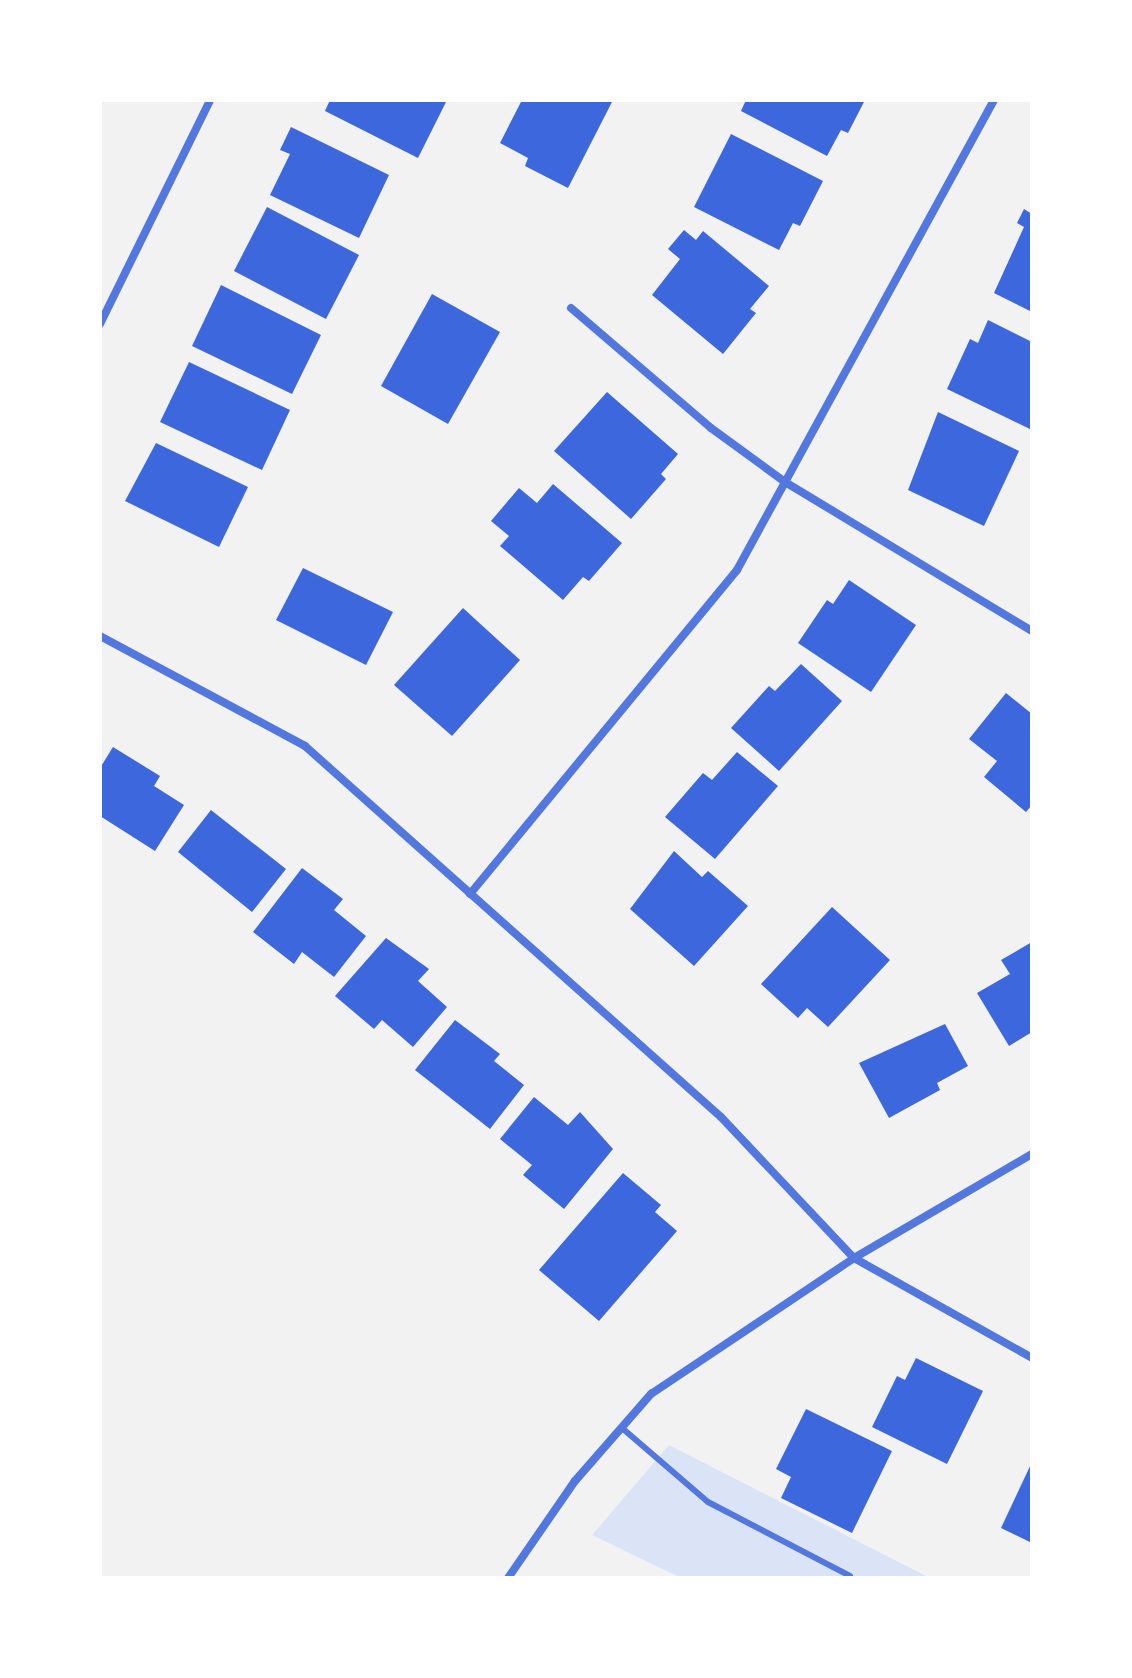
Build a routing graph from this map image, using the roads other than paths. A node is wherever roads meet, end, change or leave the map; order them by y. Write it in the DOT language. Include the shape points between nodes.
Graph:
graph roads {
  1 [pos="210,100"];
  2 [pos="994,100"];
  3 [pos="571,308"];
  4 [pos="100,324"];
  5 [pos="785,482"];
  6 [pos="1032,631"];
  7 [pos="100,636"];
  8 [pos="470,894"];
  9 [pos="1032,1154"];
  10 [pos="854,1258"];
  11 [pos="1032,1358"];
  12 [pos="622,1428"];
  13 [pos="850,1576"];
  14 [pos="508,1578"];
  1 -- 4 [label="street"];
  2 -- 5 [label="street"];
  3 -- 5 [label="street" via="711,428"];
  5 -- 6 [label="street"];
  5 -- 8 [label="street" via="737,570"];
  7 -- 8 [label="street" via="305,746"];
  8 -- 10 [label="street" via="721,1117"];
  9 -- 10 [label="street"];
  10 -- 11 [label="street"];
  10 -- 12 [label="street" via="651,1394"];
  12 -- 13 [label="lane" via="708,1502"];
  12 -- 14 [label="street" via="575,1481"];
}
